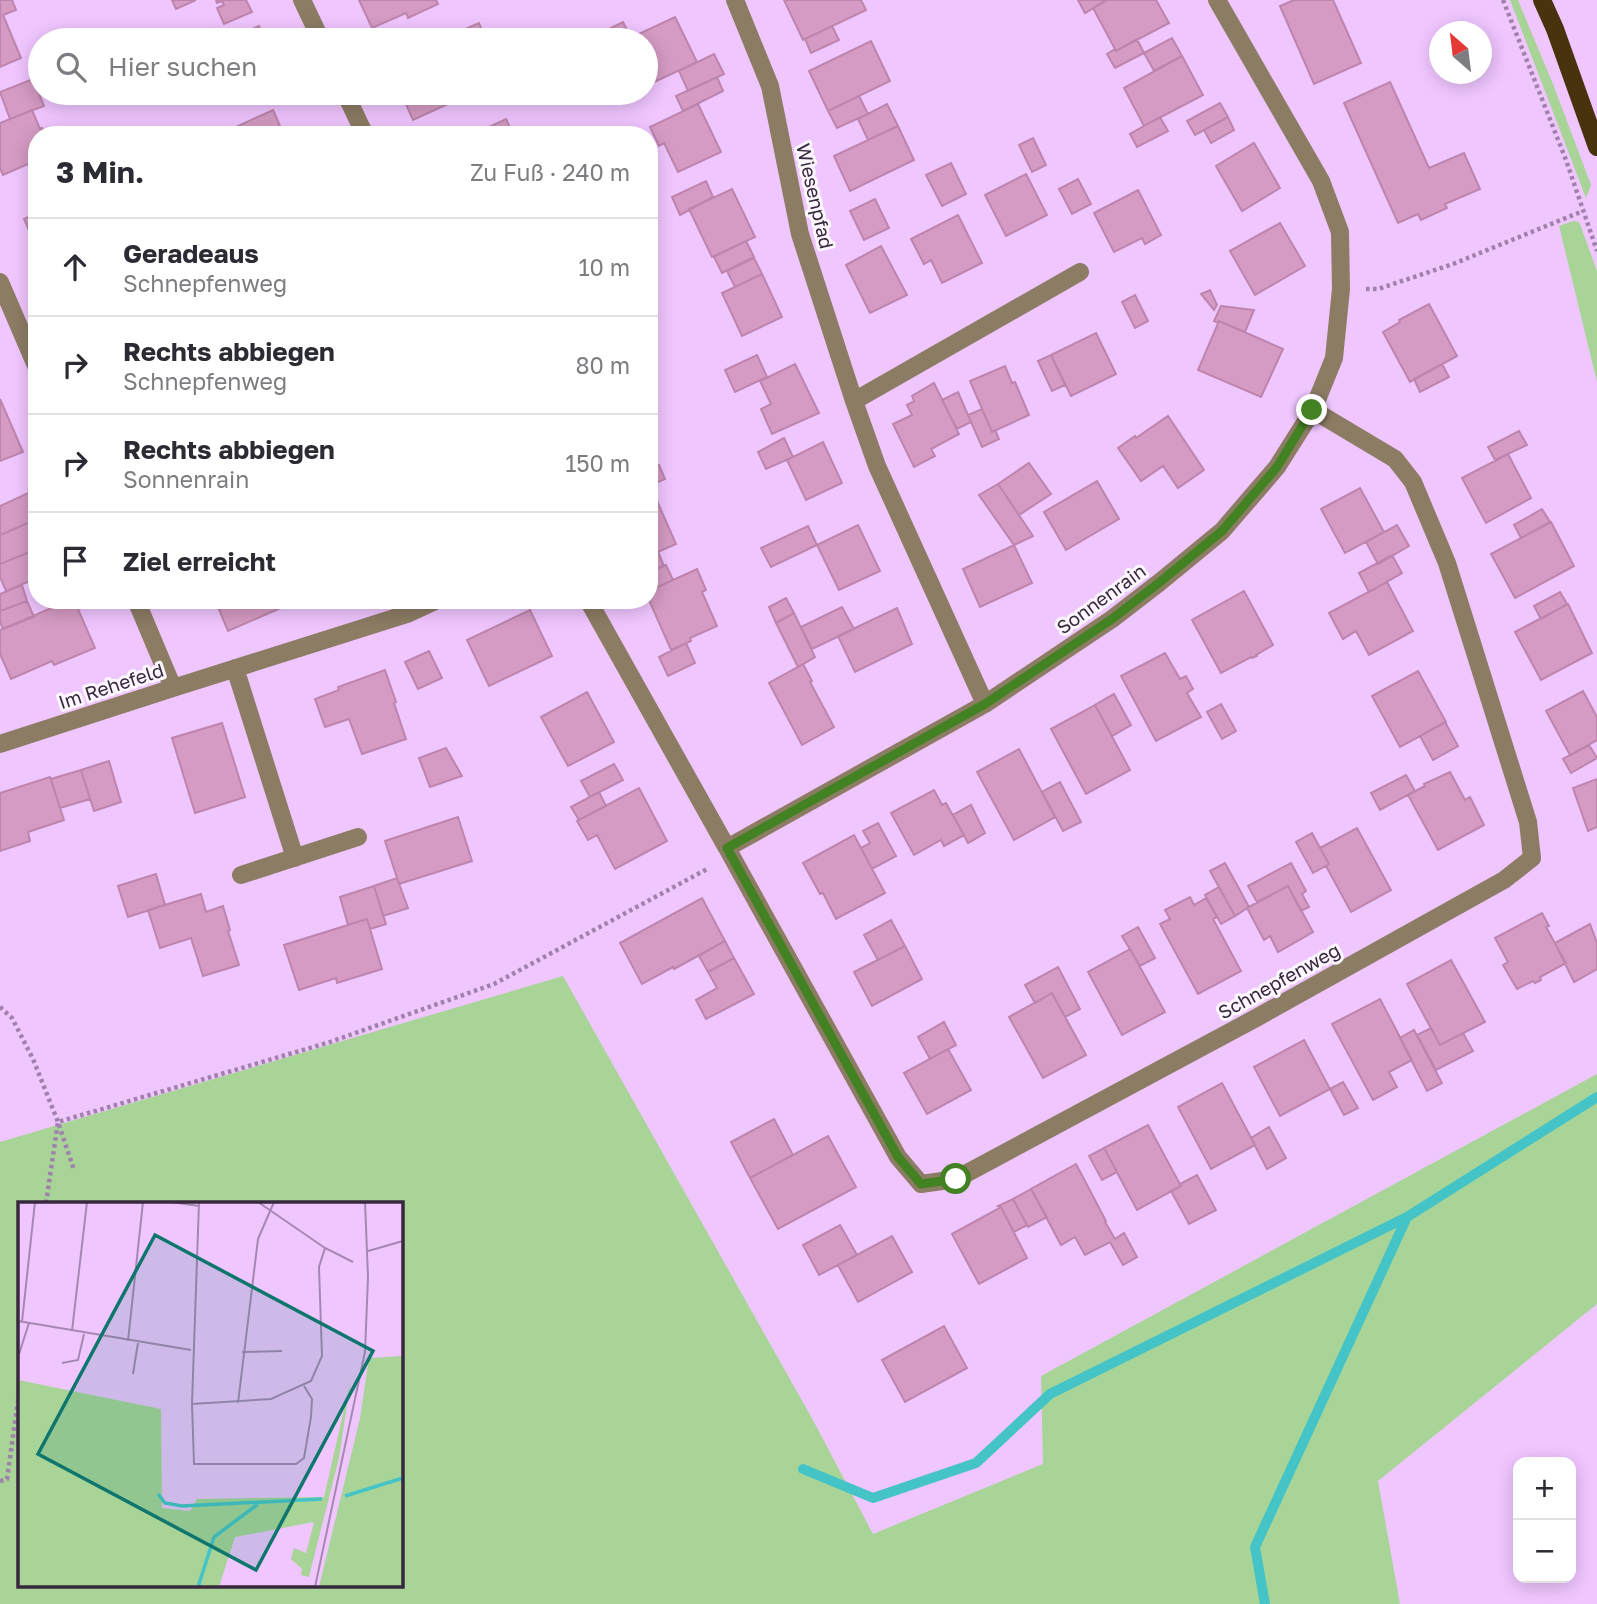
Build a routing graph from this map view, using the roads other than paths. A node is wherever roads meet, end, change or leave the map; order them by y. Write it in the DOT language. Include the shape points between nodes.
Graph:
graph roads {
  1 [pos="302,0"];
  2 [pos="735,0"];
  3 [pos="1217,0"];
  4 [pos="1542,0"];
  5 [pos="315,28"];
  6 [pos="351,105"];
  7 [pos="361,126"];
  8 [pos="1597,147"];
  9 [pos="1080,272"];
  10 [pos="0,282"];
  11 [pos="28,347"];
  12 [pos="854,401"];
  13 [pos="1312,410"];
  14 [pos="140,609"];
  15 [pos="418,609"];
  16 [pos="593,609"];
  17 [pos="235,668"];
  18 [pos="173,688"];
  19 [pos="985,704"];
  20 [pos="0,744"];
  21 [pos="358,837"];
  22 [pos="729,852"];
  23 [pos="295,858"];
  24 [pos="241,874"];
  1 -- 5 [label="street"];
  2 -- 12 [label="street, Wiesenpfad" via="770,86 800,234"];
  3 -- 13 [label="street, Sonnenrain" via="1321,181 1340,232 1341,289 1334,358"];
  4 -- 8 [label="main road"];
  6 -- 7 [label="street"];
  9 -- 12 [label="street"];
  10 -- 11 [label="street"];
  12 -- 19 [label="street, Wiesenpfad" via="877,466"];
  13 -- 19 [label="street, Sonnenrain" via="1277,467 1222,531 1112,619"];
  13 -- 22 [label="street, Schnepfenweg" via="1395,459 1413,482 1447,563 1528,822 1532,858 1504,880 956,1179 921,1184 898,1157"];
  14 -- 18 [label="street"];
  15 -- 17 [label="street, Im Rehefeld"];
  16 -- 22 [label="street"];
  17 -- 18 [label="street, Im Rehefeld"];
  17 -- 23 [label="street"];
  18 -- 20 [label="street, Im Rehefeld"];
  19 -- 22 [label="street, Sonnenrain"];
  21 -- 23 [label="street"];
  23 -- 24 [label="street"];
}
